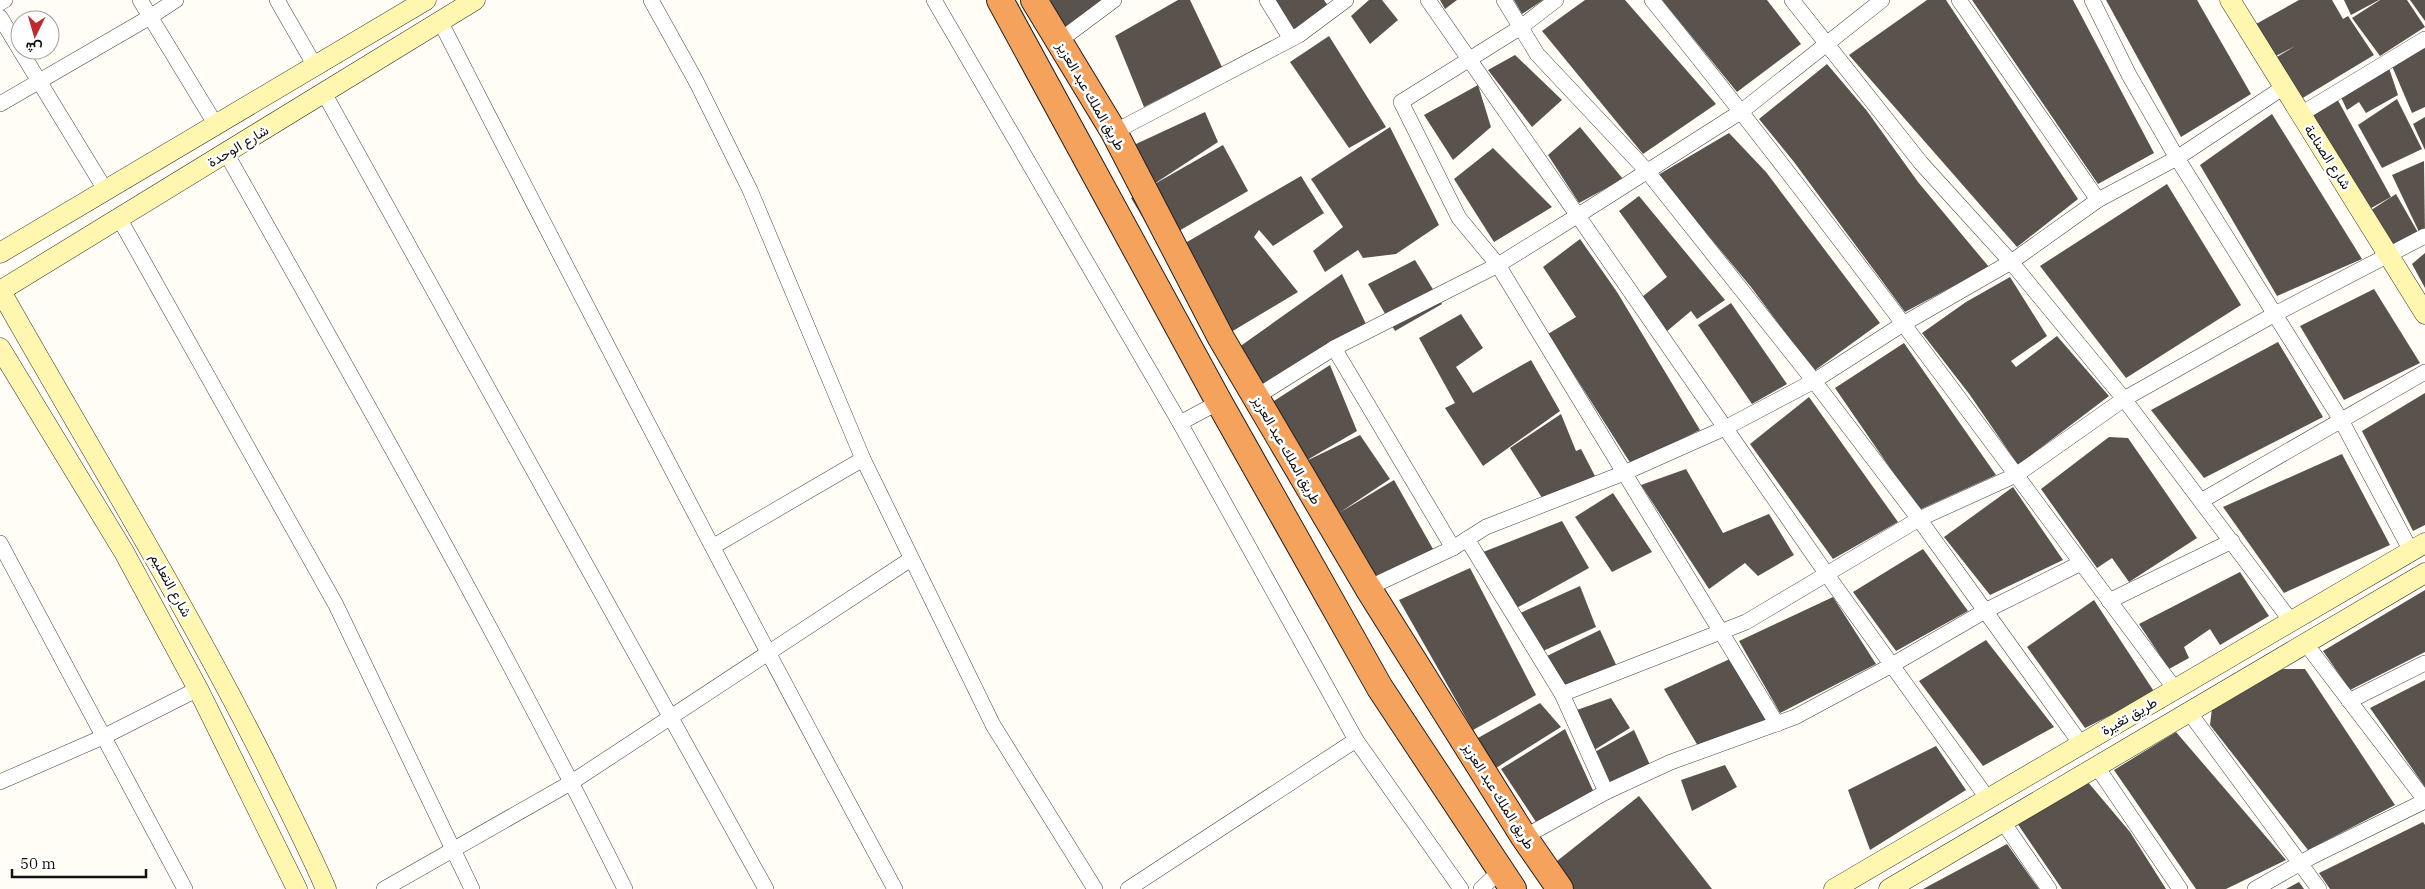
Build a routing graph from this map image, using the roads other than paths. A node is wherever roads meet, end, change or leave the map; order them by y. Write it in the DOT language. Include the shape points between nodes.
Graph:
graph roads {
  1 [pos="5,0"];
  2 [pos="140,0"];
  3 [pos="176,0"];
  4 [pos="277,0"];
  5 [pos="426,0"];
  6 [pos="475,0"];
  7 [pos="651,0"];
  8 [pos="934,0"];
  9 [pos="1000,0"];
  10 [pos="1034,0"];
  11 [pos="1114,0"];
  12 [pos="1267,0"];
  13 [pos="1346,0"];
  14 [pos="1428,0"];
  15 [pos="1504,0"];
  16 [pos="1556,0"];
  17 [pos="1652,0"];
  18 [pos="1792,0"];
  19 [pos="1882,0"];
  20 [pos="1960,0"];
  21 [pos="2092,0"];
  22 [pos="2230,0"];
  23 [pos="0,4"];
  24 [pos="0,17"];
  25 [pos="150,17"];
  26 [pos="440,21"];
  27 [pos="1521,27"];
  28 [pos="10,34"];
  29 [pos="1292,39"];
  30 [pos="2425,39"];
  31 [pos="1059,41"];
  32 [pos="1827,45"];
  33 [pos="1468,58"];
  34 [pos="26,60"];
  35 [pos="315,66"];
  36 [pos="39,81"];
  37 [pos="2284,87"];
  38 [pos="324,93"];
  39 [pos="0,104"];
  40 [pos="1742,111"];
  41 [pos="2301,114"];
  42 [pos="216,125"];
  43 [pos="1114,132"];
  44 [pos="226,152"];
  45 [pos="2177,158"];
  46 [pos="1647,171"];
  47 [pos="106,191"];
  48 [pos="2098,200"];
  49 [pos="1578,216"];
  50 [pos="119,218"];
  51 [pos="2425,236"];
  52 [pos="0,253"];
  53 [pos="2389,255"];
  54 [pos="2012,262"];
  55 [pos="1498,265"];
  56 [pos="0,290"];
  57 [pos="2275,314"];
  58 [pos="2425,314"];
  59 [pos="1903,324"];
  60 [pos="0,348"];
  61 [pos="1334,348"];
  62 [pos="2425,372"];
  63 [pos="1814,381"];
  64 [pos="1256,397"];
  65 [pos="2124,399"];
  66 [pos="1219,402"];
  67 [pos="2341,420"];
  68 [pos="1180,423"];
  69 [pos="1725,428"];
  70 [pos="863,459"];
  71 [pos="1624,473"];
  72 [pos="2016,475"];
  73 [pos="2201,501"];
  74 [pos="1919,519"];
  75 [pos="1467,539"];
  76 [pos="2232,541"];
  77 [pos="0,543"];
  78 [pos="714,546"];
  79 [pos="2418,547"];
  80 [pos="1453,548"];
  81 [pos="911,559"];
  82 [pos="2081,563"];
  83 [pos="2425,573"];
  84 [pos="1827,575"];
  85 [pos="1368,588"];
  86 [pos="2109,601"];
  87 [pos="1985,611"];
  88 [pos="2291,621"];
  89 [pos="1722,631"];
  90 [pos="2306,644"];
  91 [pos="767,653"];
  92 [pos="2425,663"];
  93 [pos="1892,665"];
  94 [pos="198,689"];
  95 [pos="2175,689"];
  96 [pos="1562,694"];
  97 [pos="2349,701"];
  98 [pos="2189,712"];
  99 [pos="670,717"];
  100 [pos="1777,724"];
  101 [pos="102,737"];
  102 [pos="1356,740"];
  103 [pos="2081,744"];
  104 [pos="2097,766"];
  105 [pos="0,782"];
  106 [pos="572,782"];
  107 [pos="1606,792"];
  108 [pos="1988,799"];
  109 [pos="2425,801"];
  110 [pos="2002,822"];
  111 [pos="1524,837"];
  112 [pos="454,849"];
  113 [pos="2300,863"];
  114 [pos="1506,880"];
  115 [pos="185,889"];
  116 [pos="297,889"];
  117 [pos="326,889"];
  118 [pos="384,889"];
  119 [pos="472,889"];
  120 [pos="625,889"];
  121 [pos="766,889"];
  122 [pos="895,889"];
  123 [pos="1095,889"];
  124 [pos="1128,889"];
  125 [pos="1461,889"];
  126 [pos="1481,889"];
  127 [pos="1560,889"];
  128 [pos="1834,889"];
  129 [pos="1889,889"];
  130 [pos="2049,889"];
  131 [pos="2180,889"];
  132 [pos="2255,889"];
  133 [pos="2319,889"];
  1 -- 23 [label="street"];
  2 -- 25 [label="street"];
  3 -- 25 [label="street"];
  4 -- 35 [label="street"];
  5 -- 35 [label="street"];
  6 -- 26 [label="street, شارع الوحدة"];
  7 -- 70 [label="street" via="750,190"];
  8 -- 68 [label="street"];
  9 -- 66 [label="highway"];
  10 -- 31 [label="highway, طريق الملك عبد العزيز"];
  11 -- 31 [label="street"];
  12 -- 29 [label="street"];
  13 -- 29 [label="street"];
  14 -- 33 [label="street"];
  15 -- 27 [label="street"];
  16 -- 27 [label="street"];
  17 -- 40 [label="street"];
  18 -- 32 [label="street"];
  19 -- 32 [label="street"];
  20 -- 48 [label="street"];
  21 -- 45 [label="street" via="2129,75"];
  22 -- 37 [label="street, شارع الصناعة"];
  24 -- 28 [label="street"];
  25 -- 36 [label="street"];
  25 -- 42 [label="street"];
  26 -- 38 [label="street, شارع الوحدة"];
  26 -- 78 [label="street"];
  27 -- 33 [label="street"];
  27 -- 46 [label="street" via="1537,54"];
  29 -- 43 [label="street"];
  30 -- 41 [label="street"];
  31 -- 43 [label="highway, طريق الملك عبد العزيز"];
  32 -- 40 [label="street"];
  32 -- 54 [label="street" via="1921,163"];
  33 -- 49 [label="street"];
  33 -- 55 [label="street" via="1401,102 1459,218"];
  34 -- 36 [label="street"];
  35 -- 42 [label="street"];
  36 -- 39 [label="street"];
  36 -- 47 [label="street"];
  37 -- 41 [label="street, شارع الصناعة"];
  37 -- 45 [label="street"];
  38 -- 44 [label="street, شارع الوحدة"];
  38 -- 99 [label="street"];
  40 -- 46 [label="street"];
  40 -- 59 [label="street"];
  41 -- 53 [label="street, شارع الصناعة"];
  42 -- 47 [label="street"];
  43 -- 64 [label="highway, طريق الملك عبد العزيز" via="1221,338"];
  44 -- 50 [label="street, شارع الوحدة"];
  44 -- 106 [label="street" via="448,549"];
  45 -- 48 [label="street"];
  45 -- 57 [label="street"];
  46 -- 49 [label="street"];
  46 -- 63 [label="street"];
  47 -- 52 [label="street"];
  48 -- 54 [label="street"];
  49 -- 55 [label="street"];
  49 -- 69 [label="street"];
  50 -- 56 [label="street, شارع الوحدة"];
  50 -- 112 [label="street" via="336,605"];
  51 -- 53 [label="street"];
  53 -- 57 [label="street"];
  53 -- 58 [label="street, شارع الصناعة"];
  54 -- 59 [label="street"];
  54 -- 65 [label="street"];
  55 -- 61 [label="street"];
  55 -- 71 [label="street"];
  56 -- 117 [label="street, شارع التعليم" via="223,680"];
  57 -- 65 [label="street"];
  57 -- 67 [label="street"];
  59 -- 63 [label="street"];
  59 -- 72 [label="street"];
  60 -- 94 [label="street, شارع التعليم" via="124,552"];
  61 -- 64 [label="street"];
  61 -- 80 [label="street"];
  62 -- 67 [label="street"];
  63 -- 69 [label="street"];
  63 -- 74 [label="street"];
  64 -- 85 [label="highway, طريق الملك عبد العزيز"];
  65 -- 72 [label="street"];
  65 -- 73 [label="street"];
  66 -- 68 [label="street"];
  66 -- 114 [label="highway" via="1380,688"];
  67 -- 73 [label="street"];
  67 -- 79 [label="street"];
  68 -- 102 [label="street"];
  69 -- 71 [label="street"];
  69 -- 84 [label="street"];
  70 -- 78 [label="street"];
  70 -- 81 [label="street"];
  71 -- 75 [label="street" via="1486,527"];
  71 -- 89 [label="street"];
  72 -- 74 [label="street"];
  72 -- 82 [label="street"];
  73 -- 76 [label="street"];
  74 -- 84 [label="street"];
  74 -- 87 [label="street"];
  75 -- 80 [label="street"];
  75 -- 96 [label="street"];
  76 -- 86 [label="street"];
  76 -- 88 [label="street"];
  77 -- 101 [label="street"];
  78 -- 91 [label="street"];
  79 -- 88 [label="street, طريق تغيرة"];
  80 -- 85 [label="street"];
  81 -- 91 [label="street"];
  81 -- 123 [label="street" via="993,725"];
  82 -- 86 [label="street"];
  82 -- 87 [label="street"];
  83 -- 90 [label="street, طريق تغيرة"];
  84 -- 89 [label="street" via="1746,622"];
  84 -- 93 [label="street"];
  85 -- 111 [label="highway, طريق الملك عبد العزيز"];
  86 -- 95 [label="street"];
  87 -- 93 [label="street"];
  87 -- 103 [label="street"];
  88 -- 95 [label="street, طريق تغيرة"];
  89 -- 96 [label="street"];
  89 -- 100 [label="street"];
  90 -- 97 [label="street"];
  90 -- 98 [label="street, طريق تغيرة"];
  91 -- 99 [label="street"];
  91 -- 122 [label="street"];
  92 -- 97 [label="street"];
  93 -- 100 [label="street"];
  93 -- 108 [label="street"];
  94 -- 101 [label="street"];
  94 -- 116 [label="street, شارع التعليم"];
  95 -- 103 [label="street, طريق تغيرة"];
  96 -- 107 [label="street"];
  97 -- 109 [label="street"];
  98 -- 104 [label="street, طريق تغيرة"];
  98 -- 113 [label="street"];
  99 -- 106 [label="street"];
  99 -- 121 [label="street"];
  100 -- 107 [label="street" via="1670,762"];
  101 -- 105 [label="street"];
  101 -- 115 [label="street"];
  102 -- 124 [label="street"];
  102 -- 125 [label="street"];
  103 -- 108 [label="street, طريق تغيرة"];
  104 -- 110 [label="street, طريق تغيرة"];
  104 -- 131 [label="street"];
  106 -- 112 [label="street"];
  106 -- 120 [label="street"];
  107 -- 111 [label="street"];
  108 -- 128 [label="street, طريق تغيرة"];
  109 -- 113 [label="street"];
  110 -- 129 [label="street, طريق تغيرة"];
  110 -- 130 [label="street"];
  111 -- 127 [label="highway, طريق الملك عبد العزيز"];
  112 -- 118 [label="street"];
  112 -- 119 [label="street"];
  113 -- 132 [label="street"];
  113 -- 133 [label="street"];
  114 -- 126 [label="street"];
}
